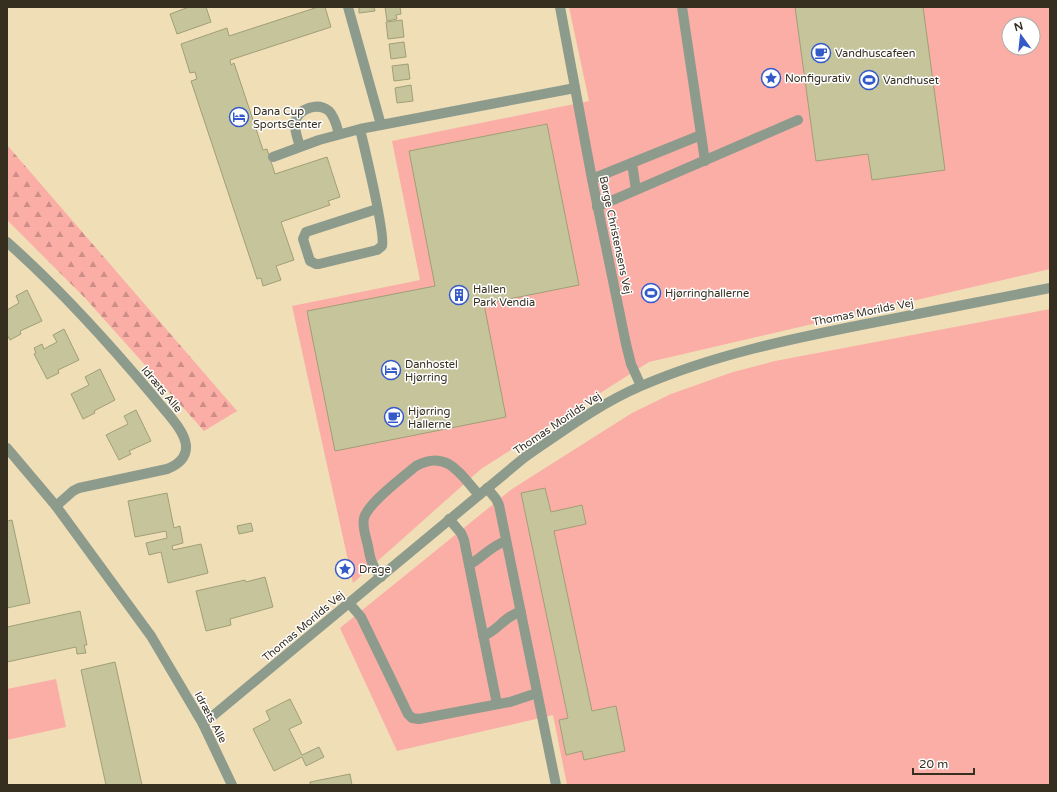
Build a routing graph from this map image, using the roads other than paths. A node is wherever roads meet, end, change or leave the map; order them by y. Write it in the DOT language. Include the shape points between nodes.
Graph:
graph roads {
  1 [pos="348,7"];
  2 [pos="560,7"];
  3 [pos="682,7"];
  4 [pos="575,88"];
  5 [pos="798,120"];
  6 [pos="380,125"];
  7 [pos="360,129"];
  8 [pos="339,134"];
  9 [pos="701,135"];
  10 [pos="300,146"];
  11 [pos="272,157"];
  12 [pos="705,161"];
  13 [pos="632,163"];
  14 [pos="592,180"];
  15 [pos="636,190"];
  16 [pos="597,207"];
  17 [pos="377,209"];
  18 [pos="7,242"];
  19 [pos="1050,288"];
  20 [pos="641,386"];
  21 [pos="7,448"];
  22 [pos="483,492"];
  23 [pos="56,506"];
  24 [pos="449,519"];
  25 [pos="506,541"];
  26 [pos="469,565"];
  27 [pos="381,577"];
  28 [pos="349,603"];
  29 [pos="521,612"];
  30 [pos="484,636"];
  31 [pos="537,693"];
  32 [pos="497,704"];
  33 [pos="203,724"];
  34 [pos="232,785"];
  35 [pos="556,785"];
  1 -- 6 [label="street"];
  2 -- 4 [label="street, Børge Christensens Vej"];
  3 -- 9 [label="street"];
  4 -- 6 [label="street"];
  4 -- 14 [label="street, Børge Christensens Vej"];
  5 -- 12 [label="street"];
  6 -- 7 [label="street"];
  7 -- 8 [label="street"];
  7 -- 17 [label="street"];
  8 -- 10 [label="street"];
  8 -- 10 [label="street" via="330,112 325,108 309,108 302,112 295,123"];
  9 -- 12 [label="street"];
  9 -- 13 [label="street"];
  10 -- 11 [label="street"];
  12 -- 15 [label="street"];
  13 -- 14 [label="street"];
  13 -- 15 [label="street"];
  14 -- 16 [label="street, Børge Christensens Vej"];
  15 -- 16 [label="street"];
  16 -- 20 [label="street, Børge Christensens Vej" via="626,344 631,364"];
  17 -- 17 [label="street" via="383,239 380,248 319,264 310,260 303,239 306,232"];
  18 -- 23 [label="street, Idræts Alle" via="83,316 174,423 184,437 186,445 186,452 181,460 167,470 79,488"];
  19 -- 20 [label="street, Thomas Morilds Vej" via="807,336 718,357"];
  20 -- 22 [label="street, Thomas Morilds Vej" via="582,418 525,457"];
  21 -- 23 [label="street, Idræts Alle"];
  22 -- 24 [label="street, Thomas Morilds Vej"];
  22 -- 25 [label="street" via="498,502"];
  22 -- 27 [label="street" via="445,461 435,460 416,466 370,508 364,518 371,562"];
  23 -- 33 [label="street, Idræts Alle" via="151,636"];
  24 -- 26 [label="street" via="462,536"];
  24 -- 27 [label="street, Thomas Morilds Vej"];
  25 -- 26 [label="street" via="499,543"];
  25 -- 29 [label="street"];
  26 -- 30 [label="street"];
  27 -- 28 [label="street, Thomas Morilds Vej"];
  28 -- 32 [label="street" via="361,617 412,718 419,719"];
  28 -- 33 [label="street, Thomas Morilds Vej"];
  29 -- 30 [label="street" via="511,616 492,633"];
  29 -- 31 [label="street"];
  30 -- 32 [label="street"];
  31 -- 32 [label="street"];
  31 -- 35 [label="street"];
  33 -- 34 [label="street, Idræts Alle"];
}
